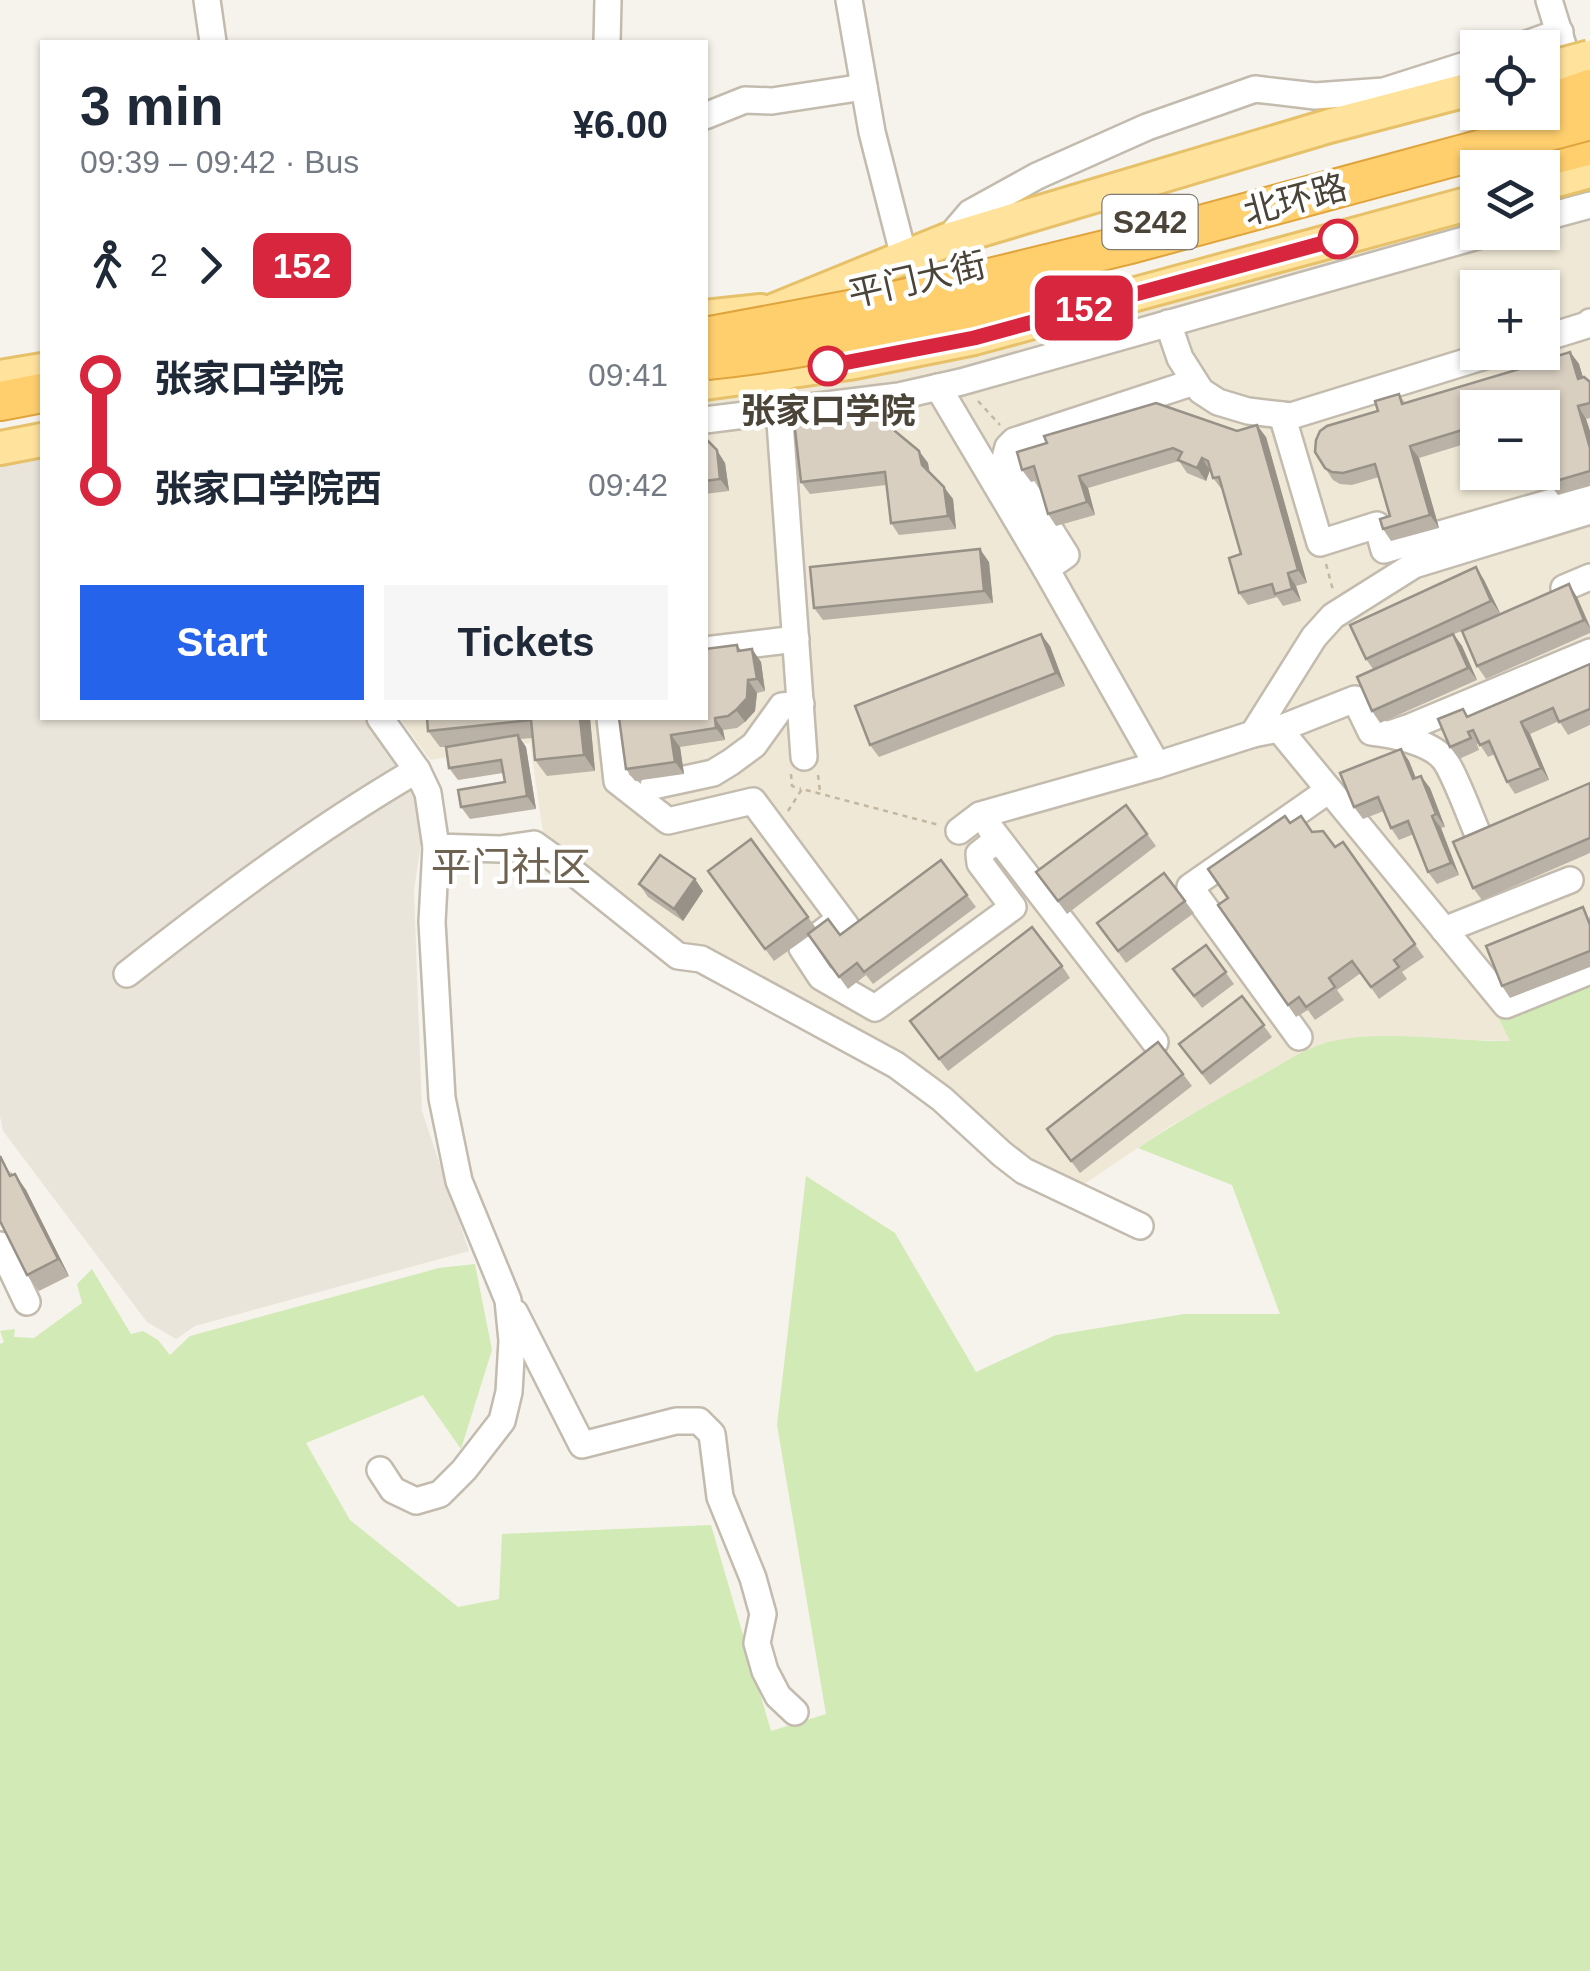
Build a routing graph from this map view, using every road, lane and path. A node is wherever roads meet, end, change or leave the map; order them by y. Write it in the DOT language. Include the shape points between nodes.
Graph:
graph roads {
  1 [pos="207,0"];
  2 [pos="608,0"];
  3 [pos="849,0"];
  4 [pos="1549,0"];
  5 [pos="1559,30"];
  6 [pos="1560,32"];
  7 [pos="213,40"];
  8 [pos="608,40"];
  9 [pos="1590,57"];
  10 [pos="1560,65"];
  11 [pos="1460,67"];
  12 [pos="864,86"];
  13 [pos="1460,92"];
  14 [pos="1560,110"];
  15 [pos="708,115"];
  16 [pos="1589,117"];
  17 [pos="1470,130"];
  18 [pos="1533,150"];
  19 [pos="1590,171"];
  20 [pos="1460,179"];
  21 [pos="1560,179"];
  22 [pos="1590,204"];
  23 [pos="1460,206"];
  24 [pos="1560,213"];
  25 [pos="1412,219"];
  26 [pos="947,240"];
  27 [pos="1460,241"];
  28 [pos="1134,243"];
  29 [pos="1421,253"];
  30 [pos="904,257"];
  31 [pos="775,310"];
  32 [pos="708,317"];
  33 [pos="1168,324"];
  34 [pos="1589,327"];
  35 [pos="1560,334"];
  36 [pos="708,337"];
  37 [pos="708,360"];
  38 [pos="1460,364"];
  39 [pos="40,370"];
  40 [pos="780,374"];
  41 [pos="0,377"];
  42 [pos="708,382"];
  43 [pos="1194,382"];
  44 [pos="950,385"];
  45 [pos="40,393"];
  46 [pos="0,401"];
  47 [pos="781,411"];
  48 [pos="1282,415"];
  49 [pos="40,418"];
  50 [pos="708,420"];
  51 [pos="0,426"];
  52 [pos="40,440"];
  53 [pos="1014,441"];
  54 [pos="0,448"];
  55 [pos="1590,490"];
  56 [pos="1590,511"];
  57 [pos="1320,543"];
  58 [pos="1046,569"];
  59 [pos="1338,612"];
  60 [pos="796,639"];
  61 [pos="708,650"];
  62 [pos="1590,652"];
  63 [pos="801,704"];
  64 [pos="381,720"];
  65 [pos="610,720"];
  66 [pos="1266,732"];
  67 [pos="1389,734"];
  68 [pos="804,756"];
  69 [pos="1157,764"];
  70 [pos="417,770"];
  71 [pos="653,786"];
  72 [pos="1329,790"];
  73 [pos="970,823"];
  74 [pos="770,824"];
  75 [pos="1477,832"];
  76 [pos="998,839"];
  77 [pos="436,847"];
  78 [pos="1570,880"];
  79 [pos="1444,930"];
  80 [pos="1590,971"];
  81 [pos="127,974"];
  82 [pos="1299,1038"];
  83 [pos="1155,1042"];
  84 [pos="1140,1226"];
  85 [pos="0,1245"];
  86 [pos="508,1300"];
  87 [pos="27,1302"];
  88 [pos="380,1470"];
  89 [pos="795,1712"];
  1 -- 7 [label="street"];
  2 -- 8 [label="street"];
  3 -- 12 [label="street"];
  4 -- 5 [label="street"];
  6 -- 16 [label="street"];
  9 -- 10 [label="main road, bridge"];
  11 -- 26 [label="street" via="1384,91 1314,96 1255,89 1037,176 970,213"];
  12 -- 15 [label="street" via="745,100"];
  12 -- 30 [label="street"];
  13 -- 26 [label="main road"];
  14 -- 16 [label="highway, bridge"];
  16 -- 18 [label="highway"];
  16 -- 28 [label="highway, 北环路, bridge"];
  16 -- 31 [label="main road, 平门大街 / S242"];
  17 -- 28 [label="highway, bridge"];
  19 -- 21 [label="main road"];
  20 -- 37 [label="highway, 北环路, bridge" via="983,308 863,336"];
  22 -- 24 [label="street"];
  23 -- 25 [label="main road, 平门大街 / S242"];
  25 -- 29 [label="street"];
  25 -- 40 [label="main road, 平门大街 / S242" via="974,338"];
  26 -- 30 [label="main road"];
  27 -- 29 [label="street"];
  28 -- 36 [label="highway, 北环路, bridge" via="887,303"];
  29 -- 33 [label="street"];
  30 -- 31 [label="main road"];
  31 -- 32 [label="main road, 平门大街 / S242"];
  31 -- 40 [label="main road"];
  33 -- 43 [label="street"];
  33 -- 44 [label="street"];
  34 -- 35 [label="street"];
  38 -- 48 [label="street"];
  39 -- 41 [label="main road"];
  40 -- 42 [label="main road, 平门大街 / S242"];
  40 -- 47 [label="street"];
  43 -- 48 [label="street" via="1218,402"];
  43 -- 53 [label="street"];
  44 -- 47 [label="street"];
  44 -- 53 [label="path"];
  44 -- 58 [label="street"];
  45 -- 46 [label="highway"];
  47 -- 50 [label="street"];
  47 -- 60 [label="street"];
  48 -- 57 [label="street"];
  49 -- 51 [label="highway"];
  52 -- 54 [label="main road"];
  53 -- 58 [label="street" via="1005,458 1066,555"];
  55 -- 57 [label="street" via="1384,550 1377,526"];
  56 -- 59 [label="street" via="1414,566"];
  57 -- 59 [label="path"];
  58 -- 69 [label="street"];
  59 -- 66 [label="street" via="1314,636"];
  60 -- 61 [label="street"];
  60 -- 63 [label="street"];
  62 -- 67 [label="street"];
  63 -- 68 [label="street"];
  63 -- 71 [label="street" via="782,706 754,745 713,773"];
  64 -- 70 [label="street"];
  65 -- 74 [label="street" via="616,781 668,821 753,800"];
  66 -- 67 [label="street" via="1355,699 1370,732"];
  66 -- 69 [label="street"];
  66 -- 72 [label="street"];
  67 -- 75 [label="street" via="1445,760"];
  69 -- 73 [label="street"];
  70 -- 77 [label="street" via="428,793"];
  70 -- 81 [label="street" via="314,834"];
  72 -- 79 [label="street"];
  72 -- 82 [label="street" via="1190,887"];
  73 -- 74 [label="path" via="802,789"];
  73 -- 76 [label="street"];
  74 -- 76 [label="street" via="843,922 802,948 821,977 875,1008 1013,907 978,854"];
  76 -- 83 [label="street"];
  77 -- 84 [label="street" via="534,844 678,956 701,959 896,1064 1024,1171"];
  77 -- 86 [label="street" via="432,922 442,1098 459,1182"];
  78 -- 79 [label="street"];
  79 -- 80 [label="street" via="1506,1005"];
  85 -- 87 [label="street"];
  86 -- 88 [label="street" via="509,1392 490,1437 440,1494 416,1501 393,1490"];
  86 -- 89 [label="street" via="582,1445 676,1421 699,1420 712,1434 720,1497 763,1614 757,1643 765,1670"];
}
